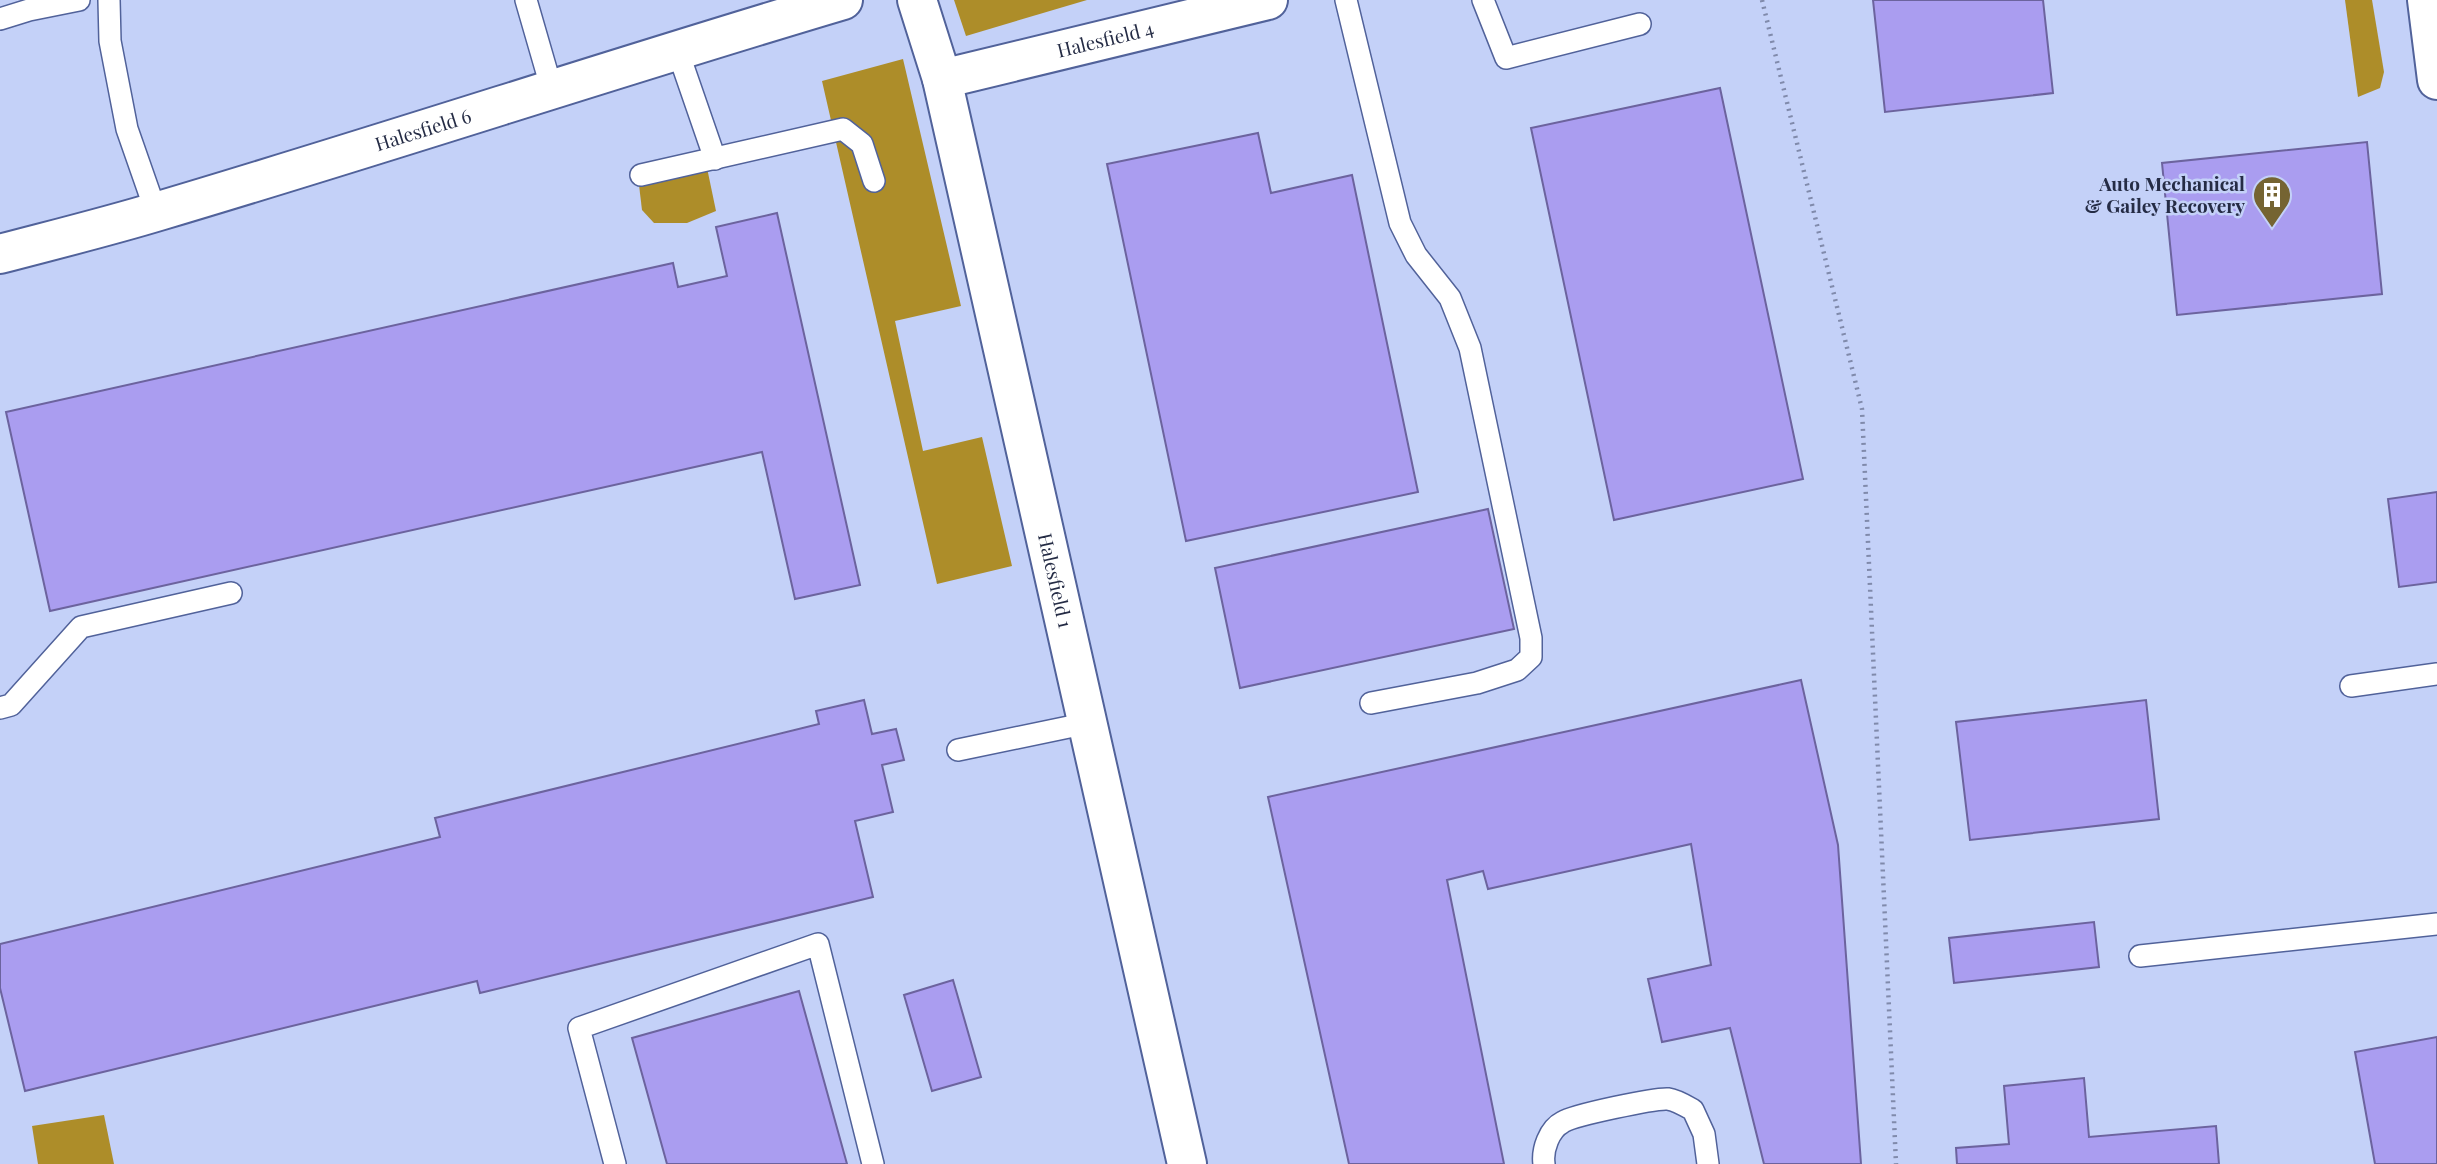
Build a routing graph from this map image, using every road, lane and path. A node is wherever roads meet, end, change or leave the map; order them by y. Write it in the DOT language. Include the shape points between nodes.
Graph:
graph roads {
  1 [pos="79,0"];
  2 [pos="109,0"];
  3 [pos="526,0"];
  4 [pos="843,0"];
  5 [pos="918,0"];
  6 [pos="1268,0"];
  7 [pos="1346,0"];
  8 [pos="1483,0"];
  9 [pos="1762,0"];
  10 [pos="2427,0"];
  11 [pos="0,19"];
  12 [pos="1640,24"];
  13 [pos="677,49"];
  14 [pos="942,79"];
  15 [pos="2437,80"];
  16 [pos="552,90"];
  17 [pos="715,159"];
  18 [pos="640,175"];
  19 [pos="874,181"];
  20 [pos="156,212"];
  21 [pos="0,254"];
  22 [pos="230,593"];
  23 [pos="2437,674"];
  24 [pos="2351,686"];
  25 [pos="1371,702"];
  26 [pos="0,708"];
  27 [pos="1088,723"];
  28 [pos="958,750"];
  29 [pos="2437,924"];
  30 [pos="2140,956"];
  31 [pos="615,1164"];
  32 [pos="873,1164"];
  33 [pos="1187,1164"];
  34 [pos="1544,1164"];
  35 [pos="1708,1164"];
  36 [pos="1896,1164"];
  1 -- 11 [label="lane"];
  2 -- 20 [label="lane" via="110,41 127,129"];
  3 -- 16 [label="lane"];
  4 -- 13 [label="street, Halesfield 6"];
  5 -- 14 [label="street, Halesfield 1"];
  6 -- 14 [label="street, Halesfield 4"];
  7 -- 25 [label="lane" via="1400,223 1416,255 1450,298 1470,348 1531,638 1531,657 1517,670 1477,683"];
  8 -- 12 [label="lane" via="1506,58"];
  9 -- 36 [label="path" via="1862,409"];
  10 -- 15 [label="street"];
  13 -- 16 [label="street, Halesfield 6"];
  13 -- 17 [label="lane"];
  14 -- 27 [label="street, Halesfield 1"];
  16 -- 20 [label="street, Halesfield 6"];
  17 -- 18 [label="lane"];
  17 -- 19 [label="lane" via="843,129 862,144"];
  20 -- 21 [label="street, Halesfield 6"];
  22 -- 26 [label="lane" via="81,627 11,705"];
  23 -- 24 [label="lane"];
  27 -- 28 [label="lane"];
  27 -- 33 [label="street, Halesfield 1"];
  29 -- 30 [label="lane"];
  31 -- 32 [label="lane" via="579,1028 818,944"];
  34 -- 35 [label="lane" via="1549,1135 1562,1122 1670,1099 1693,1110 1704,1134"];
}
